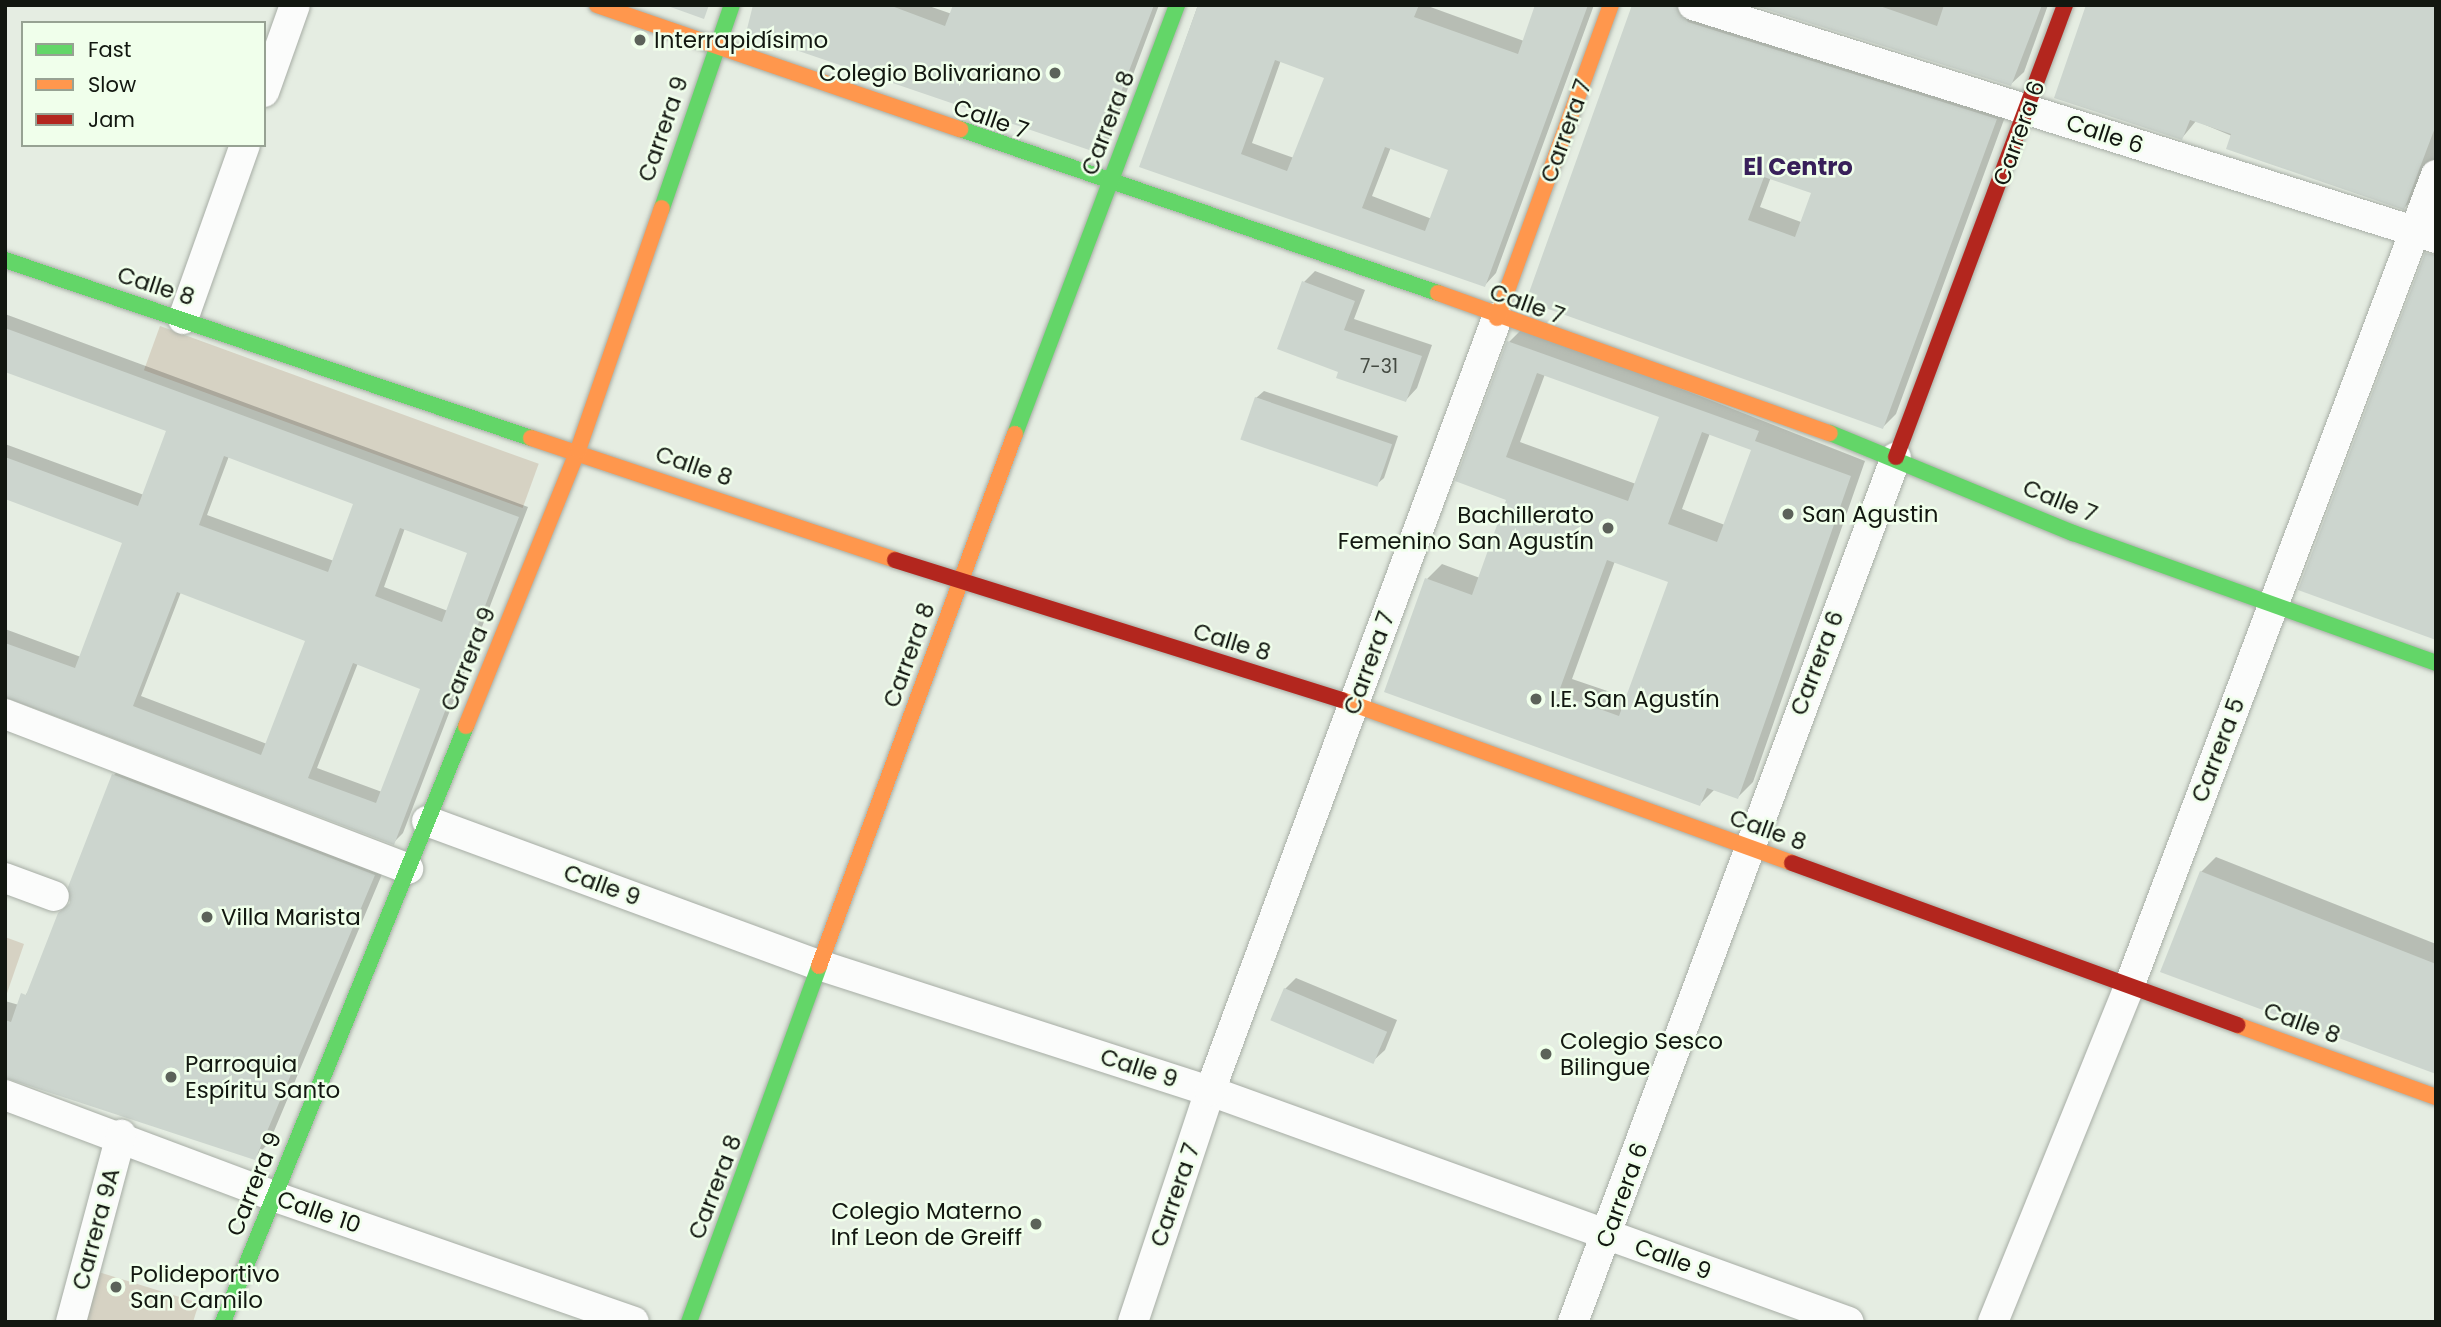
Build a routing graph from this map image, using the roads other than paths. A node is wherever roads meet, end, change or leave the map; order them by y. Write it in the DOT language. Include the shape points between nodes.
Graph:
graph roads {
  1 [pos="295,5"];
  2 [pos="597,5"];
  3 [pos="732,5"];
  4 [pos="1177,5"];
  5 [pos="1611,5"];
  6 [pos="1693,5"];
  7 [pos="2065,5"];
  8 [pos="716,46"];
  9 [pos="266,86"];
  10 [pos="2028,110"];
  11 [pos="244,147"];
  12 [pos="2436,175"];
  13 [pos="1109,184"];
  14 [pos="2425,235"];
  15 [pos="5,260"];
  16 [pos="1497,318"];
  17 [pos="183,319"];
  18 [pos="578,450"];
  19 [pos="1896,457"];
  20 [pos="959,582"];
  21 [pos="2273,605"];
  22 [pos="2436,663"];
  23 [pos="1354,704"];
  24 [pos="5,714"];
  25 [pos="427,821"];
  26 [pos="1747,847"];
  27 [pos="408,869"];
  28 [pos="5,878"];
  29 [pos="54,896"];
  30 [pos="822,966"];
  31 [pos="2130,984"];
  32 [pos="1210,1091"];
  33 [pos="5,1095"];
  34 [pos="2436,1097"];
  35 [pos="121,1135"];
  36 [pos="273,1196"];
  37 [pos="1608,1236"];
  38 [pos="71,1322"];
  39 [pos="223,1322"];
  40 [pos="634,1322"];
  41 [pos="689,1322"];
  42 [pos="1133,1322"];
  43 [pos="1573,1322"];
  44 [pos="1849,1322"];
  45 [pos="1993,1322"];
  1 -- 9 [label="street"];
  2 -- 8 [label="street, Calle 7"];
  3 -- 8 [label="street, Carrera 9"];
  4 -- 13 [label="street, Carrera 8"];
  5 -- 16 [label="street, Carrera 7"];
  6 -- 10 [label="street, Calle 6"];
  7 -- 10 [label="street, Carrera 6"];
  8 -- 13 [label="street, Calle 7"];
  8 -- 18 [label="street, Carrera 9"];
  10 -- 14 [label="street, Calle 6"];
  10 -- 19 [label="street, Carrera 6"];
  11 -- 17 [label="street"];
  12 -- 14 [label="street, Carrera 5"];
  13 -- 16 [label="street, Calle 7" via="1392,277"];
  13 -- 20 [label="street, Carrera 8"];
  14 -- 21 [label="street, Carrera 5"];
  15 -- 17 [label="street, Calle 8"];
  16 -- 19 [label="street, Calle 7"];
  16 -- 23 [label="street, Carrera 7"];
  17 -- 18 [label="street, Calle 8"];
  18 -- 20 [label="street, Calle 8"];
  18 -- 25 [label="street, Carrera 9"];
  19 -- 21 [label="street, Calle 7" via="2073,533"];
  19 -- 26 [label="street, Carrera 6"];
  20 -- 23 [label="street, Calle 8"];
  20 -- 30 [label="street, Carrera 8"];
  21 -- 22 [label="street, Calle 7"];
  21 -- 31 [label="street, Carrera 5"];
  23 -- 26 [label="street, Calle 8"];
  23 -- 32 [label="street, Carrera 7"];
  24 -- 27 [label="street"];
  25 -- 27 [label="street, Carrera 9"];
  25 -- 30 [label="street, Calle 9"];
  26 -- 31 [label="street, Calle 8"];
  26 -- 37 [label="street, Carrera 6"];
  27 -- 36 [label="street, Carrera 9"];
  28 -- 29 [label="street"];
  30 -- 32 [label="street, Calle 9"];
  30 -- 41 [label="street, Carrera 8"];
  31 -- 34 [label="street, Calle 8"];
  31 -- 45 [label="street, Carrera 5"];
  32 -- 37 [label="street, Calle 9"];
  32 -- 42 [label="street, Carrera 7"];
  33 -- 35 [label="street, Calle 10"];
  35 -- 36 [label="street, Calle 10"];
  35 -- 38 [label="street, Carrera 9A"];
  36 -- 39 [label="street, Carrera 9"];
  36 -- 40 [label="street, Calle 10"];
  37 -- 43 [label="street, Carrera 6"];
  37 -- 44 [label="street, Calle 9"];
}
